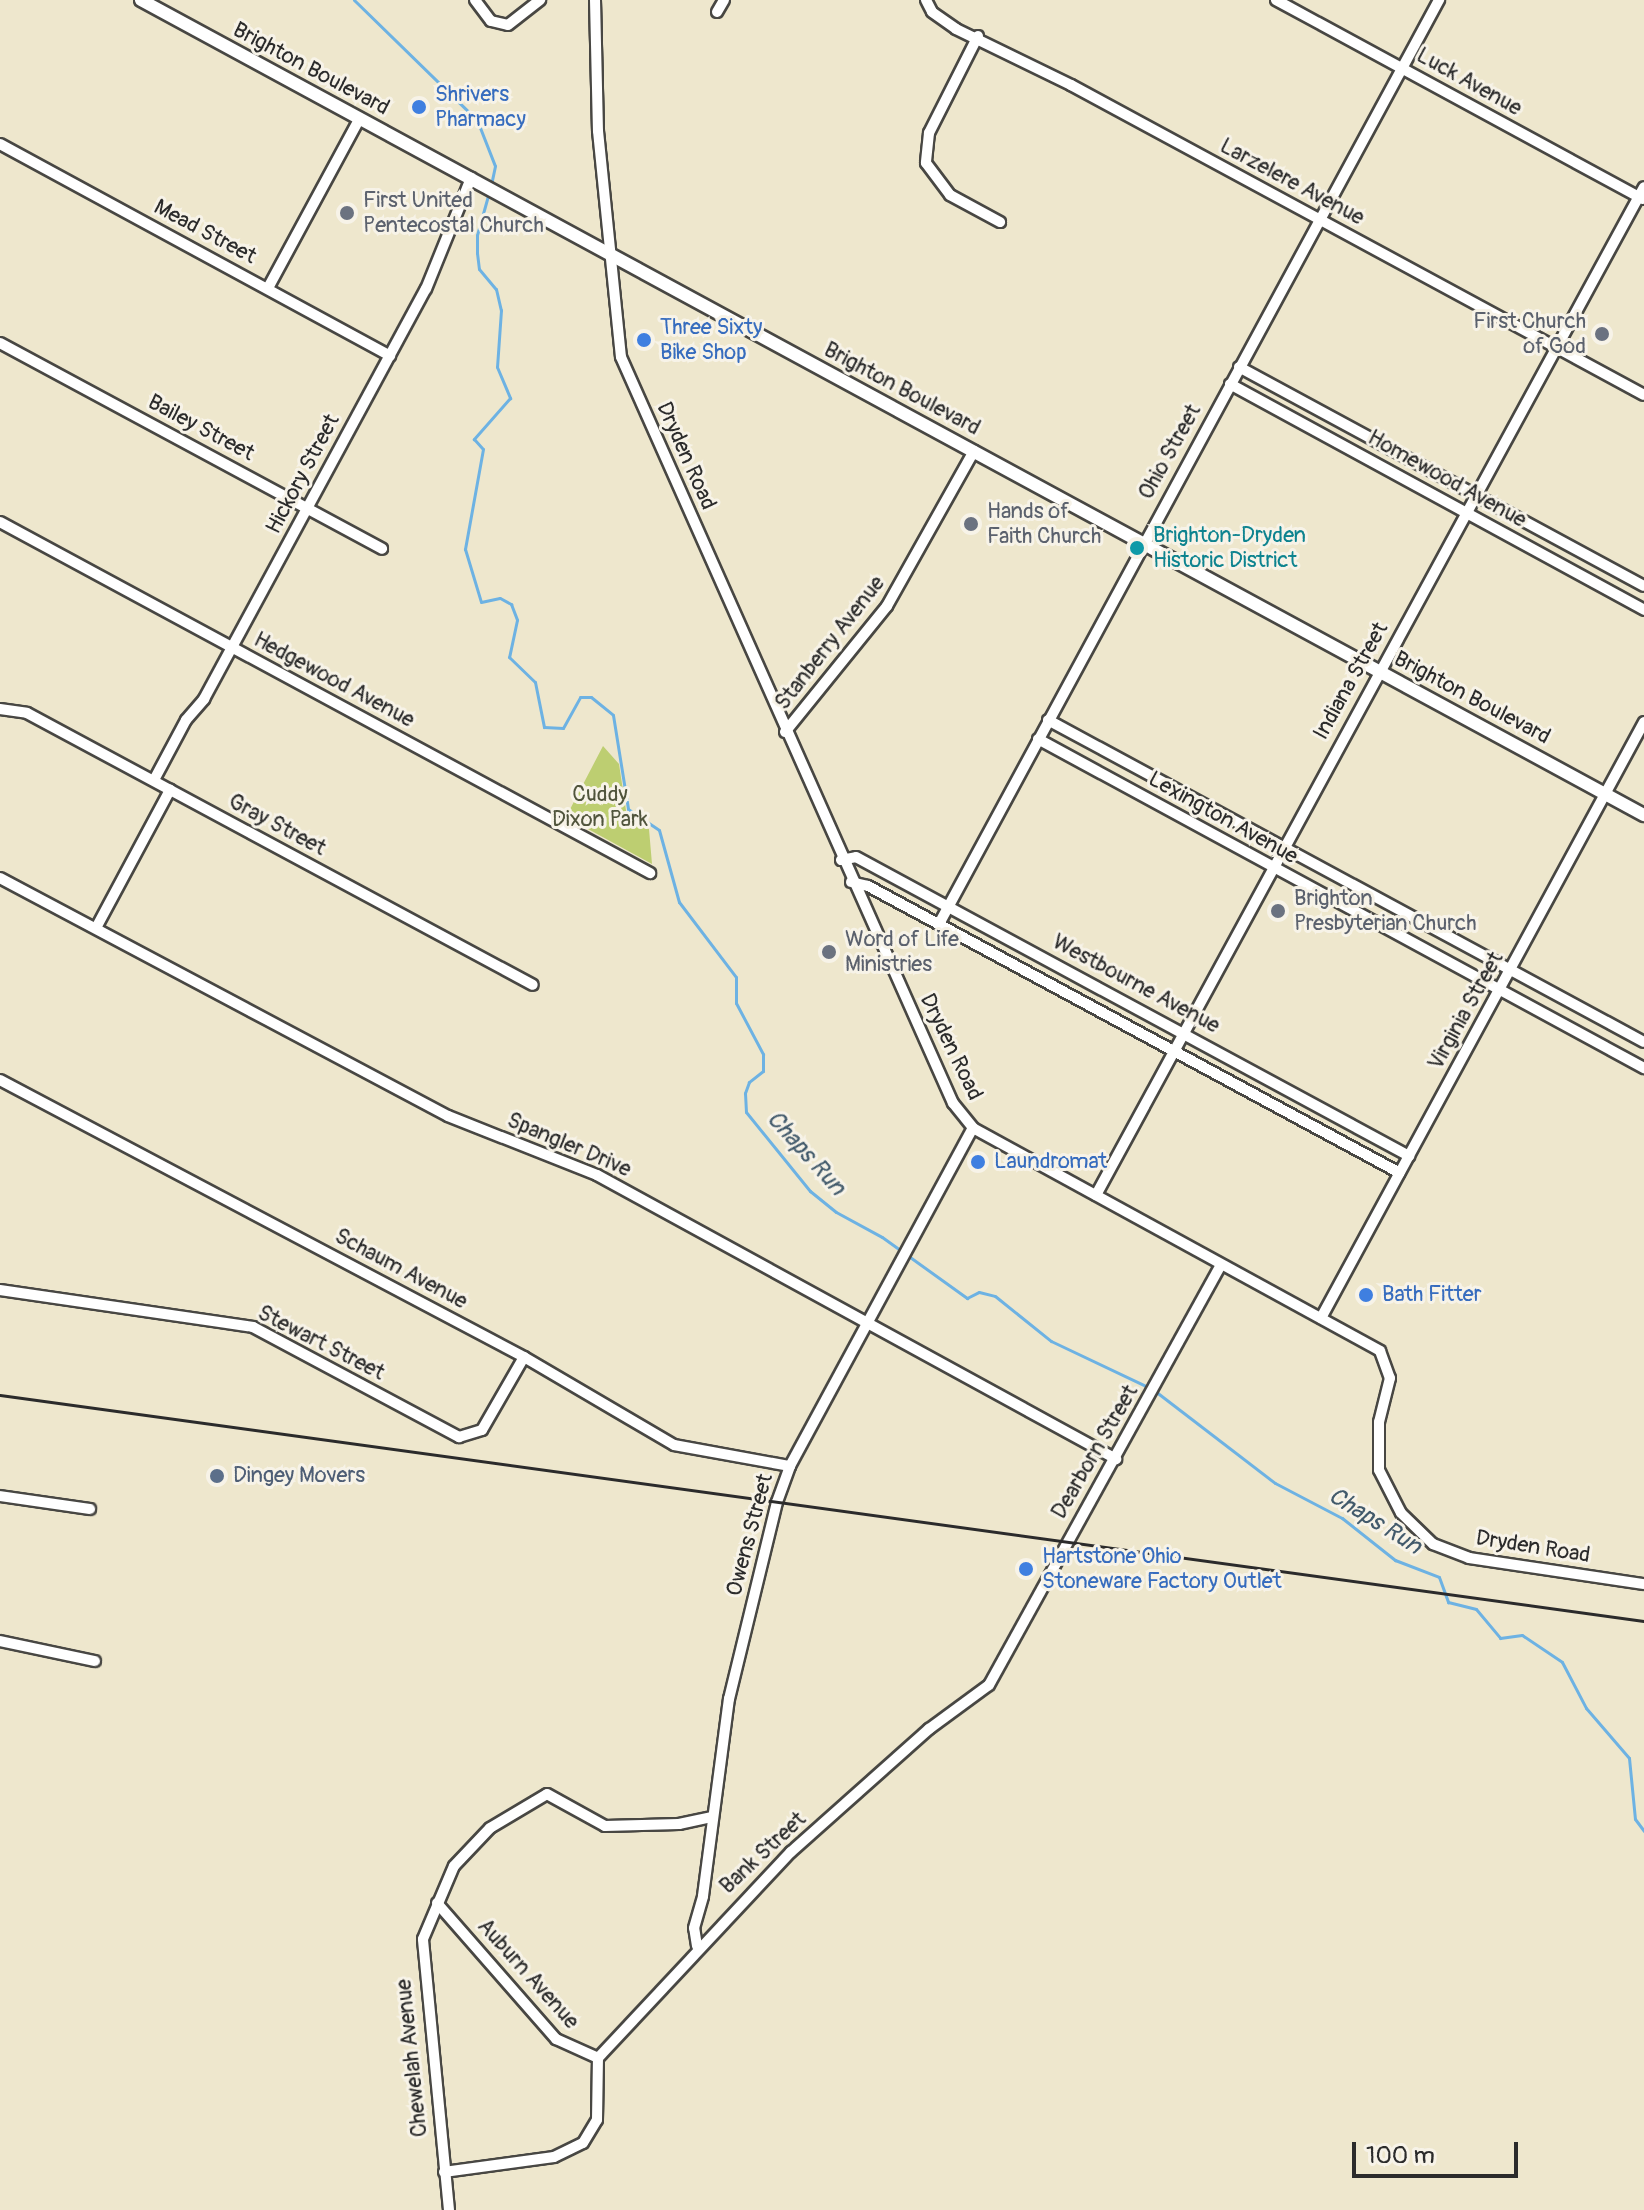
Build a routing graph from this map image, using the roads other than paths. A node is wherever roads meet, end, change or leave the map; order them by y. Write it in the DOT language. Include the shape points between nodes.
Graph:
graph roads {
  1 [pos="141,0"];
  2 [pos="475,0"];
  3 [pos="540,0"];
  4 [pos="595,0"];
  5 [pos="724,0"];
  6 [pos="926,0"];
  7 [pos="1276,0"];
  8 [pos="1439,0"];
  9 [pos="717,12"];
  10 [pos="978,36"];
  11 [pos="1402,68"];
  12 [pos="360,118"];
  13 [pos="0,144"];
  14 [pos="476,180"];
  15 [pos="1642,194"];
  16 [pos="1320,219"];
  17 [pos="1000,222"];
  18 [pos="608,252"];
  19 [pos="268,288"];
  20 [pos="0,343"];
  21 [pos="1555,347"];
  22 [pos="390,356"];
  23 [pos="1239,367"];
  24 [pos="1230,384"];
  25 [pos="1644,395"];
  26 [pos="974,451"];
  27 [pos="1475,495"];
  28 [pos="308,508"];
  29 [pos="1466,512"];
  30 [pos="0,522"];
  31 [pos="1144,543"];
  32 [pos="382,549"];
  33 [pos="1644,586"];
  34 [pos="1644,610"];
  35 [pos="232,648"];
  36 [pos="1380,671"];
  37 [pos="0,709"];
  38 [pos="1048,720"];
  39 [pos="1644,722"];
  40 [pos="785,732"];
  41 [pos="1038,739"];
  42 [pos="154,780"];
  43 [pos="170,790"];
  44 [pos="1606,794"];
  45 [pos="1644,815"];
  46 [pos="1284,847"];
  47 [pos="841,860"];
  48 [pos="1273,868"];
  49 [pos="650,873"];
  50 [pos="0,878"];
  51 [pos="851,882"];
  52 [pos="949,905"];
  53 [pos="939,924"];
  54 [pos="96,928"];
  55 [pos="1511,970"];
  56 [pos="533,985"];
  57 [pos="1500,990"];
  58 [pos="1184,1032"];
  59 [pos="1644,1042"];
  60 [pos="1174,1051"];
  61 [pos="1644,1068"];
  62 [pos="0,1080"];
  63 [pos="973,1128"];
  64 [pos="1409,1156"];
  65 [pos="1400,1173"];
  66 [pos="1096,1195"];
  67 [pos="1221,1265"];
  68 [pos="0,1290"];
  69 [pos="1321,1318"];
  70 [pos="868,1324"];
  71 [pos="524,1357"];
  72 [pos="1116,1459"];
  73 [pos="790,1466"];
  74 [pos="0,1496"];
  75 [pos="90,1509"];
  76 [pos="1644,1584"];
  77 [pos="0,1641"];
  78 [pos="95,1661"];
  79 [pos="975,1698"];
  80 [pos="712,1817"];
  81 [pos="437,1903"];
  82 [pos="697,1946"];
  83 [pos="598,2058"];
  84 [pos="444,2172"];
  85 [pos="449,2210"];
  1 -- 12 [label="street, Brighton Boulevard"];
  2 -- 3 [label="street" via="499,25 508,25"];
  4 -- 18 [label="street, Dryden Road"];
  5 -- 9 [label="street"];
  6 -- 10 [label="street, Larzelere Avenue" via="942,21"];
  7 -- 11 [label="street, Luck Avenue"];
  8 -- 11 [label="street, Ohio Street"];
  10 -- 16 [label="street, Larzelere Avenue"];
  10 -- 17 [label="street" via="929,133 926,163 939,186"];
  11 -- 15 [label="street, Luck Avenue"];
  11 -- 16 [label="street, Ohio Street"];
  12 -- 14 [label="street, Brighton Boulevard"];
  12 -- 19 [label="street"];
  13 -- 19 [label="street, Mead Street"];
  14 -- 18 [label="street, Brighton Boulevard"];
  14 -- 22 [label="street, Hickory Street"];
  15 -- 21 [label="street, Indiana Street"];
  16 -- 21 [label="street, Larzelere Avenue"];
  16 -- 23 [label="street, Ohio Street"];
  18 -- 26 [label="street, Brighton Boulevard"];
  18 -- 40 [label="street, Dryden Road" via="621,357"];
  19 -- 22 [label="street, Mead Street"];
  20 -- 28 [label="street, Bailey Street"];
  21 -- 25 [label="street, Larzelere Avenue"];
  21 -- 27 [label="street, Indiana Street"];
  22 -- 28 [label="street, Hickory Street"];
  23 -- 24 [label="street, Ohio Street"];
  23 -- 27 [label="street, Homewood Avenue"];
  24 -- 29 [label="street, Homewood Avenue"];
  24 -- 31 [label="street, Ohio Street"];
  26 -- 31 [label="street, Brighton Boulevard"];
  26 -- 40 [label="street, Stanberry Avenue" via="887,606"];
  27 -- 29 [label="street, Indiana Street"];
  27 -- 33 [label="street, Homewood Avenue"];
  28 -- 32 [label="street, Bailey Street"];
  28 -- 35 [label="street, Hickory Street"];
  29 -- 34 [label="street, Homewood Avenue"];
  29 -- 36 [label="street, Indiana Street"];
  30 -- 35 [label="street, Hedgewood Avenue"];
  31 -- 36 [label="street, Brighton Boulevard"];
  31 -- 38 [label="street, Ohio Street"];
  35 -- 42 [label="street, Hickory Street"];
  35 -- 49 [label="street, Hedgewood Avenue"];
  36 -- 44 [label="street, Brighton Boulevard"];
  36 -- 46 [label="street, Indiana Street"];
  37 -- 42 [label="street, Gray Street" via="27,713"];
  38 -- 41 [label="street, Ohio Street"];
  38 -- 46 [label="street, Lexington Avenue"];
  39 -- 44 [label="street, Virginia Street"];
  40 -- 47 [label="street, Dryden Road"];
  41 -- 48 [label="street, Lexington Avenue"];
  41 -- 52 [label="street, Ohio Street"];
  42 -- 43 [label="street, Gray Street"];
  43 -- 54 [label="street"];
  43 -- 56 [label="street, Gray Street"];
  44 -- 45 [label="street, Brighton Boulevard"];
  44 -- 55 [label="street, Virginia Street"];
  46 -- 48 [label="street, Indiana Street"];
  46 -- 55 [label="street, Lexington Avenue"];
  47 -- 51 [label="street, Dryden Road"];
  47 -- 52 [label="street, Westbourne Avenue" via="855,856"];
  48 -- 57 [label="street, Lexington Avenue"];
  48 -- 58 [label="street, Indiana Street"];
  50 -- 54 [label="street, Spangler Drive"];
  51 -- 53 [label="street, Westbourne Avenue"];
  51 -- 63 [label="street, Dryden Road" via="953,1103"];
  52 -- 53 [label="street, Ohio Street"];
  52 -- 58 [label="street, Westbourne Avenue"];
  53 -- 60 [label="street, Westbourne Avenue"];
  54 -- 70 [label="street, Spangler Drive" via="448,1116 597,1175"];
  55 -- 57 [label="street, Virginia Street"];
  55 -- 59 [label="street, Lexington Avenue"];
  57 -- 61 [label="street, Lexington Avenue"];
  57 -- 64 [label="street, Virginia Street"];
  58 -- 60 [label="street, Indiana Street"];
  58 -- 64 [label="street, Westbourne Avenue"];
  60 -- 65 [label="street, Westbourne Avenue"];
  60 -- 66 [label="street, Indiana Street"];
  62 -- 71 [label="street, Schaum Avenue"];
  63 -- 66 [label="street, Dryden Road"];
  63 -- 70 [label="street, Owens Street"];
  64 -- 65 [label="street, Virginia Street"];
  65 -- 69 [label="street, Virginia Street"];
  66 -- 67 [label="street, Dryden Road"];
  67 -- 69 [label="street, Dryden Road"];
  67 -- 72 [label="street, Dearborn Street"];
  68 -- 71 [label="street, Stewart Street" via="253,1327 459,1437 482,1430"];
  69 -- 76 [label="street, Dryden Road" via="1380,1351 1389,1366 1376,1440 1379,1470 1392,1501 1421,1534 1469,1558"];
  70 -- 72 [label="street, Spangler Drive"];
  70 -- 73 [label="street, Owens Street"];
  71 -- 73 [label="street, Schaum Avenue" via="674,1445"];
  72 -- 79 [label="street, Dearborn Street" via="989,1685"];
  73 -- 80 [label="street, Owens Street" via="765,1538 739,1655"];
  74 -- 75 [label="street"];
  77 -- 78 [label="street"];
  79 -- 82 [label="street, Bank Street" via="929,1729 791,1852"];
  80 -- 81 [label="street, Chewelah Avenue" via="664,1826 605,1826 553,1795 528,1801 478,1839 454,1866"];
  80 -- 82 [label="street, Owens Street" via="694,1928"];
  81 -- 83 [label="street, Auburn Avenue" via="556,2039"];
  81 -- 84 [label="street, Chewelah Avenue" via="423,1939 423,1966"];
  82 -- 83 [label="street, Bank Street"];
  83 -- 84 [label="street" via="597,2120 583,2143 554,2157"];
  84 -- 85 [label="street, Chewelah Avenue"];
}
